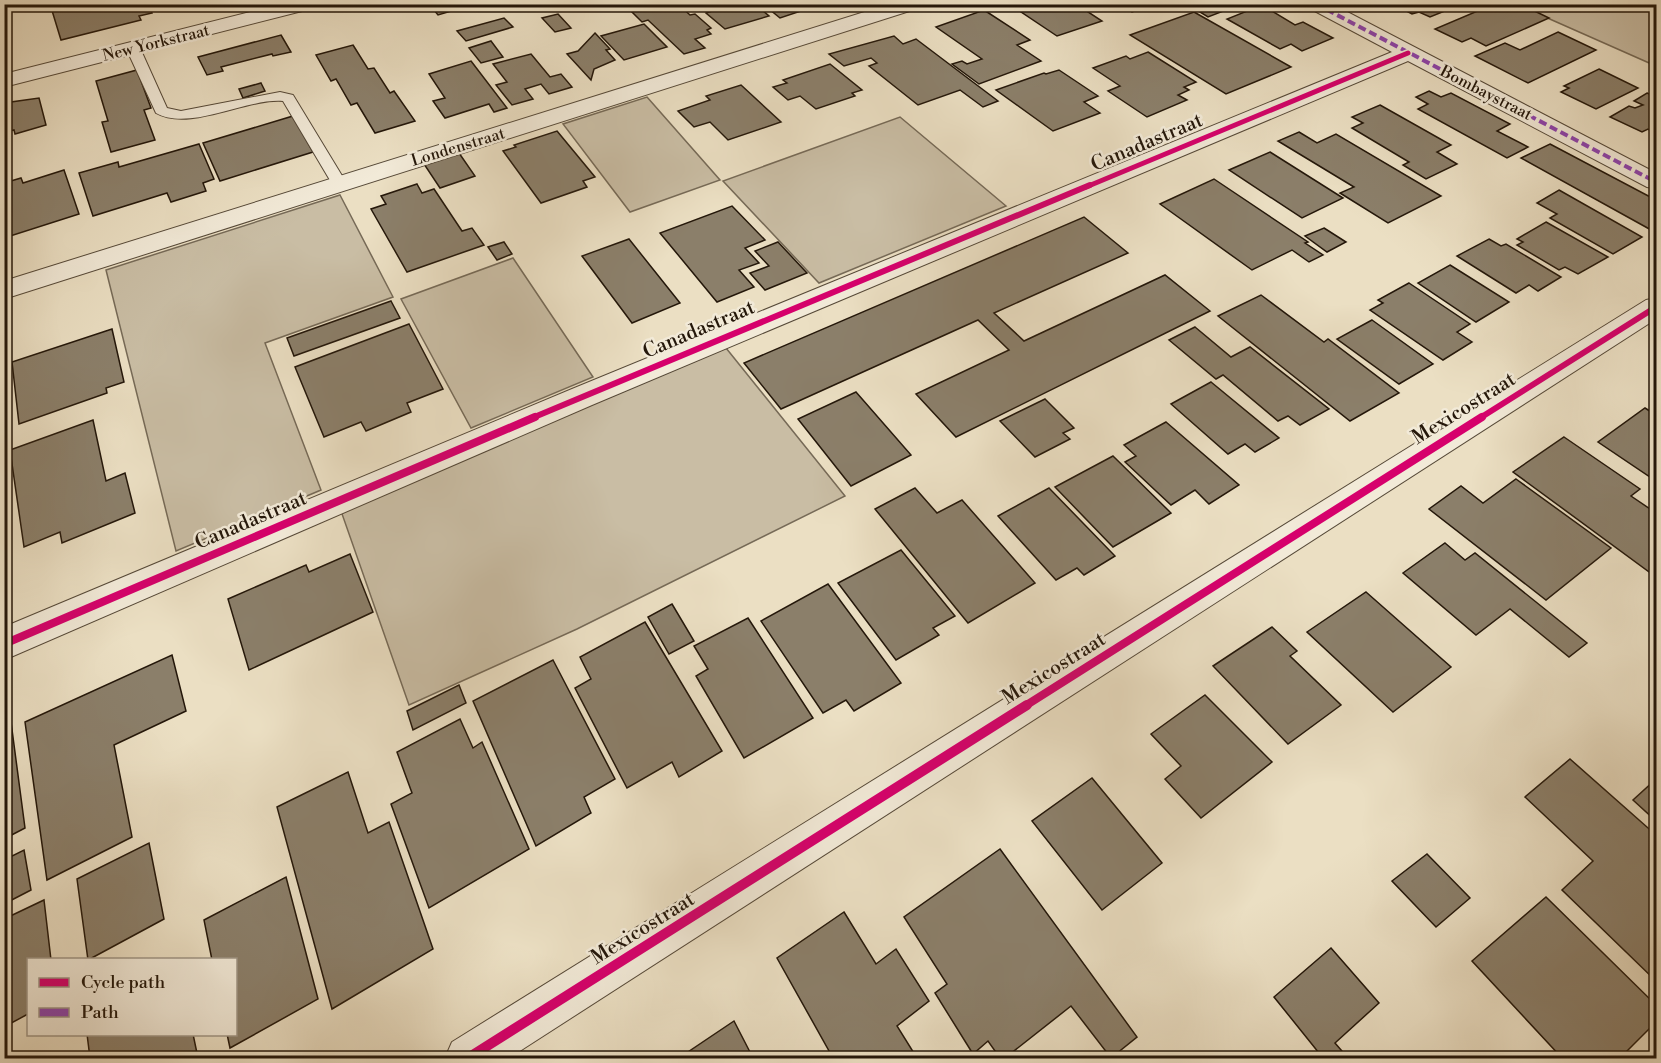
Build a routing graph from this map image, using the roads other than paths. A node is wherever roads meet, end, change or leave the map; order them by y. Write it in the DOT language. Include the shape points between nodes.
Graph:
graph roads {
  1 [pos="307,4"];
  2 [pos="912,4"];
  3 [pos="1316,4"];
  4 [pos="133,48"];
  5 [pos="1408,53"];
  6 [pos="4,81"];
  7 [pos="1656,182"];
  8 [pos="339,184"];
  9 [pos="4,290"];
  10 [pos="1656,307"];
  11 [pos="4,644"];
  12 [pos="468,1059"];
  1 -- 4 [label="street, New Yorkstraat"];
  2 -- 8 [label="street, Londenstraat"];
  3 -- 5 [label="street, Bombaystraat"];
  4 -- 6 [label="street, New Yorkstraat"];
  4 -- 8 [label="lane" via="161,110 168,114 181,115 280,96 288,98"];
  5 -- 7 [label="street, Bombaystraat"];
  5 -- 11 [label="street, Canadastraat" via="582,397"];
  8 -- 9 [label="street, Londenstraat"];
  10 -- 12 [label="street, Mexicostraat"];
}
